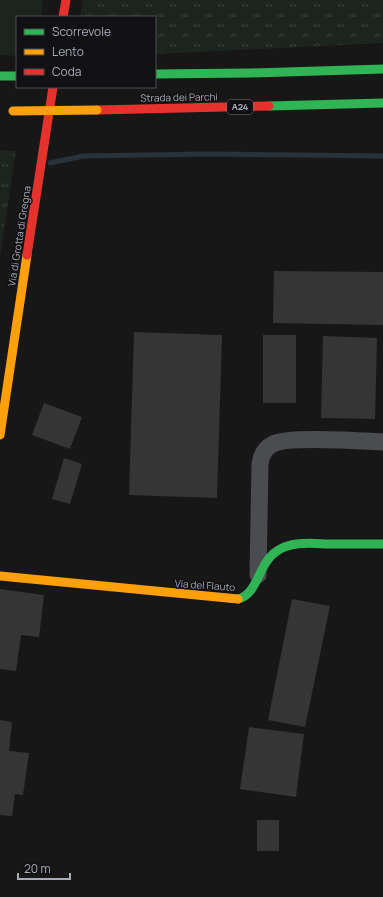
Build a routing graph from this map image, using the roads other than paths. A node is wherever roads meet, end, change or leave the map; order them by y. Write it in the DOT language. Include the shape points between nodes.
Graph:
graph roads {
  1 [pos="66,0"];
  2 [pos="63,16"];
  3 [pos="380,69"];
  4 [pos="156,74"];
  5 [pos="0,76"];
  6 [pos="16,76"];
  7 [pos="53,88"];
  8 [pos="383,103"];
  9 [pos="10,111"];
  10 [pos="0,435"];
  11 [pos="383,442"];
  12 [pos="383,544"];
  13 [pos="258,575"];
  14 [pos="0,576"];
  1 -- 2 [label="main road"];
  3 -- 4 [label="main road"];
  5 -- 6 [label="main road"];
  7 -- 10 [label="main road, Via di Grotta di Gregna"];
  8 -- 9 [label="main road, Strada dei Parchi / A24, bridge"];
  11 -- 13 [label="street" via="294,440 276,442 267,448 260,464"];
  12 -- 13 [label="main road, Via del Flauto" via="289,545 270,556"];
  13 -- 14 [label="main road, Via del Flauto" via="248,595 232,600"];
}
